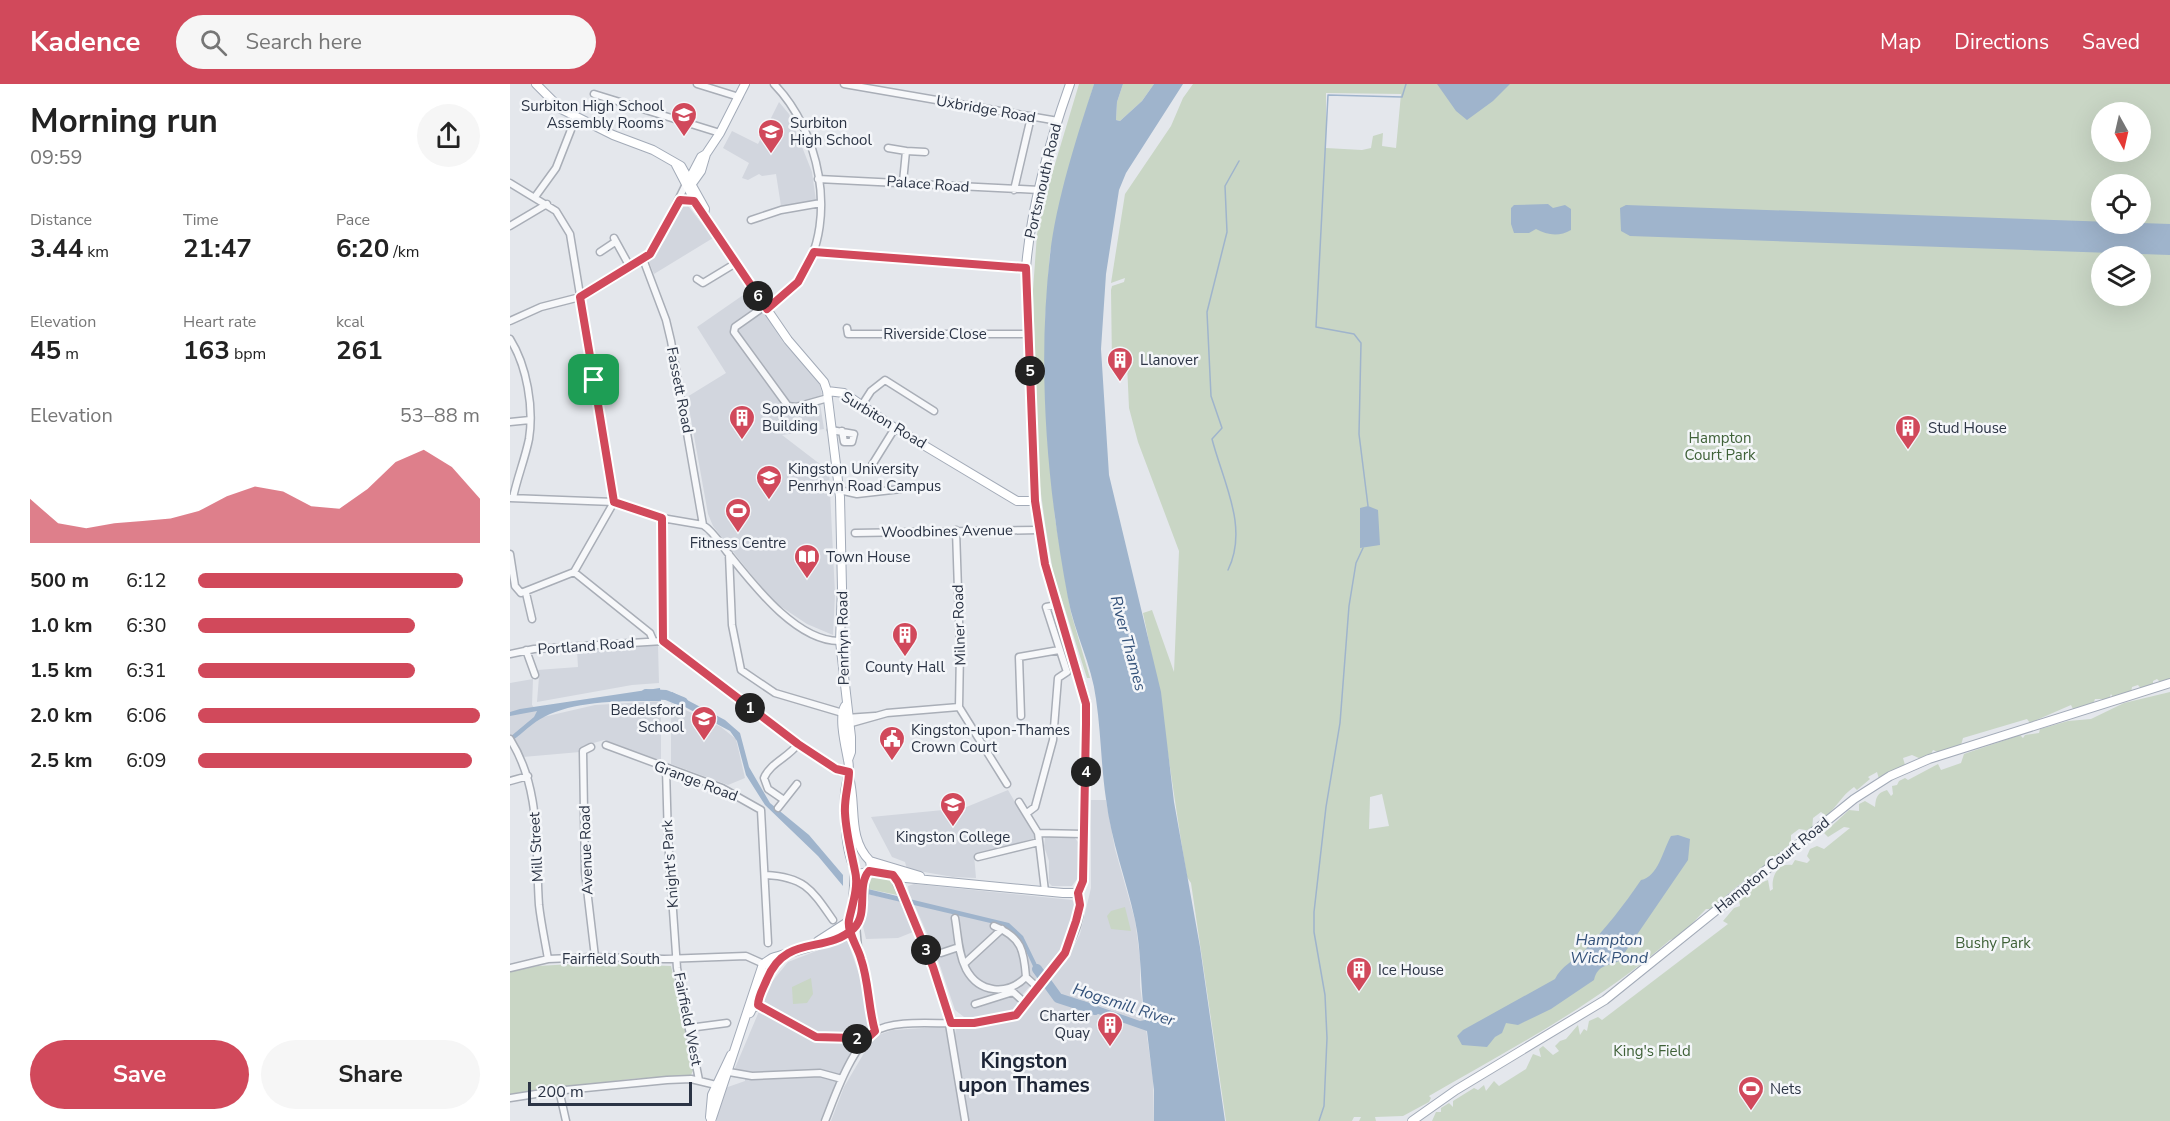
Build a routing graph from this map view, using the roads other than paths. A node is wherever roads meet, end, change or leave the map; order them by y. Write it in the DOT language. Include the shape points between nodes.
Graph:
graph roads {
  1 [pos="537,84"];
  2 [pos="697,84"];
  3 [pos="745,84"];
  4 [pos="774,84"];
  5 [pos="844,84"];
  6 [pos="1070,84"];
  7 [pos="594,94"];
  8 [pos="739,97"];
  9 [pos="576,117"];
  10 [pos="1031,117"];
  11 [pos="1058,121"];
  12 [pos="720,133"];
  13 [pos="888,148"];
  14 [pos="906,151"];
  15 [pos="925,152"];
  16 [pos="818,179"];
  17 [pos="903,182"];
  18 [pos="510,183"];
  19 [pos="689,184"];
  20 [pos="1014,190"];
  21 [pos="1039,190"];
  22 [pos="534,197"];
  23 [pos="680,200"];
  24 [pos="694,201"];
  25 [pos="821,203"];
  26 [pos="547,204"];
  27 [pos="704,214"];
  28 [pos="751,220"];
  29 [pos="666,222"];
  30 [pos="510,226"];
  31 [pos="600,252"];
  32 [pos="814,252"];
  33 [pos="644,259"];
  34 [pos="736,263"];
  35 [pos="630,267"];
  36 [pos="1026,268"];
  37 [pos="698,279"];
  38 [pos="580,297"];
  39 [pos="766,308"];
  40 [pos="510,321"];
  41 [pos="847,328"];
  42 [pos="1028,334"];
  43 [pos="510,339"];
  44 [pos="828,394"];
  45 [pos="862,405"];
  46 [pos="934,411"];
  47 [pos="530,420"];
  48 [pos="510,422"];
  49 [pos="895,428"];
  50 [pos="831,430"];
  51 [pos="842,431"];
  52 [pos="872,465"];
  53 [pos="901,489"];
  54 [pos="839,490"];
  55 [pos="512,498"];
  56 [pos="1035,501"];
  57 [pos="614,502"];
  58 [pos="662,518"];
  59 [pos="703,525"];
  60 [pos="956,530"];
  61 [pos="1039,530"];
  62 [pos="855,533"];
  63 [pos="510,554"];
  64 [pos="729,554"];
  65 [pos="511,570"];
  66 [pos="574,572"];
  67 [pos="526,594"];
  68 [pos="1057,605"];
  69 [pos="532,619"];
  70 [pos="653,640"];
  71 [pos="663,641"];
  72 [pos="840,641"];
  73 [pos="526,650"];
  74 [pos="1059,650"];
  75 [pos="510,654"];
  76 [pos="1076,671"];
  77 [pos="1067,672"];
  78 [pos="535,675"];
  79 [pos="2170,683"];
  80 [pos="959,707"];
  81 [pos="1021,716"];
  82 [pos="846,719"];
  83 [pos="511,740"];
  84 [pos="798,744"];
  85 [pos="606,745"];
  86 [pos="591,747"];
  87 [pos="666,769"];
  88 [pos="849,774"];
  89 [pos="528,776"];
  90 [pos="510,781"];
  91 [pos="797,784"];
  92 [pos="1007,784"];
  93 [pos="784,800"];
  94 [pos="1019,802"];
  95 [pos="778,808"];
  96 [pos="1026,813"];
  97 [pos="1038,833"];
  98 [pos="1083,834"];
  99 [pos="1039,842"];
  100 [pos="978,857"];
  101 [pos="868,859"];
  102 [pos="854,866"];
  103 [pos="867,872"];
  104 [pos="765,875"];
  105 [pos="893,875"];
  106 [pos="906,878"];
  107 [pos="924,878"];
  108 [pos="1045,891"];
  109 [pos="903,893"];
  110 [pos="1078,893"];
  111 [pos="955,918"];
  112 [pos="833,920"];
  113 [pos="852,925"];
  114 [pos="994,926"];
  115 [pos="1002,929"];
  116 [pos="768,943"];
  117 [pos="959,947"];
  118 [pos="941,952"];
  119 [pos="782,955"];
  120 [pos="595,957"];
  121 [pos="548,959"];
  122 [pos="677,959"];
  123 [pos="775,962"];
  124 [pos="763,964"];
  125 [pos="964,964"];
  126 [pos="510,968"];
  127 [pos="1026,977"];
  128 [pos="1038,986"];
  129 [pos="1024,1002"];
  130 [pos="975,1004"];
  131 [pos="755,1006"];
  132 [pos="727,1023"];
  133 [pos="951,1023"];
  134 [pos="689,1028"];
  135 [pos="875,1031"];
  136 [pos="863,1042"];
  137 [pos="735,1049"];
  138 [pos="729,1072"];
  139 [pos="842,1079"];
  140 [pos="699,1080"];
  141 [pos="716,1085"];
  142 [pos="559,1090"];
  143 [pos="510,1098"];
  144 [pos="965,1120"];
  145 [pos="566,1121"];
  146 [pos="711,1121"];
  147 [pos="825,1121"];
  148 [pos="1412,1121"];
  1 -- 9 [label="main road" via="553,102"];
  2 -- 8 [label="street"];
  3 -- 8 [label="main road"];
  4 -- 16 [label="street" via="804,125"];
  5 -- 10 [label="street, Uxbridge Road"];
  6 -- 11 [label="main road, Portsmouth Road"];
  7 -- 12 [label="street"];
  8 -- 12 [label="main road"];
  9 -- 19 [label="main road" via="653,150 676,165"];
  9 -- 22 [label="street" via="556,168"];
  10 -- 11 [label="street, Uxbridge Road"];
  10 -- 20 [label="street"];
  11 -- 21 [label="main road, Portsmouth Road"];
  12 -- 19 [label="main road"];
  13 -- 14 [label="street"];
  14 -- 15 [label="street"];
  14 -- 17 [label="street"];
  16 -- 17 [label="street, Palace Road"];
  16 -- 25 [label="street"];
  17 -- 20 [label="street, Palace Road"];
  18 -- 22 [label="street"];
  19 -- 23 [label="street"];
  19 -- 24 [label="main road, Surbiton Road"];
  19 -- 27 [label="main road, Surbiton Road" via="706,211"];
  19 -- 29 [label="street"];
  20 -- 21 [label="street, Palace Road"];
  21 -- 36 [label="main road, Portsmouth Road"];
  22 -- 26 [label="street"];
  23 -- 24 [label="main road"];
  23 -- 29 [label="street"];
  24 -- 27 [label="main road, Surbiton Road"];
  25 -- 28 [label="street"];
  25 -- 32 [label="street"];
  26 -- 30 [label="street"];
  26 -- 38 [label="street" via="570,234"];
  27 -- 34 [label="main road, Surbiton Road"];
  29 -- 33 [label="street"];
  31 -- 35 [label="street" via="615,240"];
  32 -- 36 [label="street"];
  32 -- 39 [label="street" via="798,282"];
  33 -- 35 [label="street"];
  33 -- 59 [label="street, Fassett Road" via="671,341"];
  34 -- 37 [label="street" via="703,284"];
  34 -- 39 [label="main road, Surbiton Road"];
  35 -- 38 [label="street"];
  36 -- 42 [label="main road, Portsmouth Road"];
  38 -- 40 [label="street" via="541,307"];
  38 -- 57 [label="street"];
  39 -- 44 [label="main road, Surbiton Road" via="824,381"];
  39 -- 44 [label="street" via="735,327 734,332 788,406 796,407"];
  41 -- 42 [label="street, Riverside Close" via="848,334"];
  42 -- 56 [label="main road, Portsmouth Road"];
  43 -- 47 [label="street" via="522,367"];
  44 -- 45 [label="main road, Surbiton Road" via="844,393"];
  44 -- 50 [label="main road, Penrhyn Road"];
  45 -- 46 [label="street" via="885,380"];
  45 -- 49 [label="main road, Surbiton Road"];
  47 -- 48 [label="street"];
  47 -- 55 [label="street" via="529,439"];
  49 -- 52 [label="street"];
  49 -- 56 [label="main road, Surbiton Road" via="1017,501"];
  50 -- 51 [label="street"];
  50 -- 54 [label="main road, Penrhyn Road"];
  53 -- 54 [label="street" via="857,494"];
  54 -- 72 [label="main road, Penrhyn Road"];
  55 -- 57 [label="street"];
  56 -- 61 [label="main road, Portsmouth Road"];
  57 -- 58 [label="street"];
  57 -- 66 [label="street"];
  58 -- 59 [label="street"];
  58 -- 71 [label="street"];
  59 -- 64 [label="street"];
  60 -- 61 [label="street, Woodbines Avenue"];
  60 -- 62 [label="street, Woodbines Avenue"];
  60 -- 80 [label="street, Milner Road"];
  61 -- 68 [label="main road, Portsmouth Road"];
  63 -- 65 [label="street"];
  64 -- 72 [label="street" via="762,594 788,617 823,638"];
  64 -- 82 [label="street" via="732,625 741,670 775,693"];
  65 -- 67 [label="street" via="518,591"];
  66 -- 67 [label="street"];
  66 -- 70 [label="street" via="650,633"];
  67 -- 69 [label="street"];
  68 -- 74 [label="street" via="1046,607"];
  68 -- 76 [label="main road, Portsmouth Road"];
  70 -- 71 [label="street, Portland Road"];
  70 -- 73 [label="street, Portland Road"];
  71 -- 84 [label="street"];
  72 -- 82 [label="main road, Penrhyn Road"];
  73 -- 75 [label="street, Portland Road"];
  73 -- 78 [label="street"];
  74 -- 77 [label="street"];
  74 -- 81 [label="street" via="1019,657"];
  76 -- 77 [label="street"];
  76 -- 98 [label="main road, Portsmouth Road" via="1086,704"];
  77 -- 96 [label="street" via="1058,678 1053,740 1035,807"];
  79 -- 148 [label="main road, Hampton Court Road" via="1929,759 1890,776 1854,799 1605,1000"];
  80 -- 82 [label="street"];
  80 -- 92 [label="street"];
  82 -- 88 [label="main road, Penrhyn Road" via="851,752"];
  83 -- 89 [label="street, Mill Street"];
  84 -- 88 [label="street"];
  84 -- 93 [label="street" via="764,778 768,789"];
  85 -- 87 [label="street, Grange Road"];
  86 -- 120 [label="street, Avenue Road" via="583,751 584,864"];
  87 -- 104 [label="street, Grange Road" via="722,788 761,810"];
  87 -- 122 [label="street, Knight's Park"];
  88 -- 101 [label="main road, Penrhyn Road" via="854,831"];
  88 -- 102 [label="main road, Penrhyn Road" via="845,809 849,854"];
  89 -- 90 [label="street"];
  89 -- 121 [label="street, Mill Street" via="538,839 539,904"];
  91 -- 93 [label="street"];
  93 -- 95 [label="street"];
  94 -- 96 [label="street"];
  96 -- 97 [label="street"];
  97 -- 98 [label="street"];
  97 -- 99 [label="street"];
  98 -- 110 [label="main road, Portsmouth Road" via="1083,881"];
  99 -- 100 [label="street"];
  99 -- 108 [label="street"];
  101 -- 102 [label="main road" via="859,857"];
  101 -- 103 [label="main road"];
  101 -- 107 [label="main road"];
  102 -- 103 [label="main road"];
  102 -- 113 [label="main road, Penrhyn Road"];
  103 -- 105 [label="main road"];
  103 -- 113 [label="main road" via="861,915"];
  104 -- 112 [label="street" via="805,884"];
  104 -- 116 [label="street, Grange Road"];
  105 -- 106 [label="main road"];
  105 -- 109 [label="street"];
  106 -- 107 [label="main road"];
  106 -- 109 [label="street"];
  107 -- 108 [label="main road"];
  108 -- 110 [label="main road"];
  109 -- 133 [label="street"];
  110 -- 128 [label="street" via="1073,933 1061,959"];
  111 -- 117 [label="street"];
  113 -- 119 [label="main road"];
  113 -- 135 [label="street"];
  114 -- 115 [label="street"];
  115 -- 125 [label="street"];
  115 -- 127 [label="street" via="1024,952"];
  117 -- 118 [label="street"];
  117 -- 125 [label="street"];
  119 -- 123 [label="main road"];
  119 -- 124 [label="main road"];
  120 -- 121 [label="street, Fairfield South"];
  120 -- 122 [label="street, Fairfield South"];
  121 -- 126 [label="street, Fairfield South"];
  122 -- 124 [label="street, Fairfield South" via="746,956"];
  122 -- 134 [label="street, Fairfield West"];
  123 -- 124 [label="street"];
  123 -- 131 [label="main road"];
  124 -- 131 [label="main road"];
  125 -- 127 [label="street" via="973,976 995,990 1014,987"];
  127 -- 128 [label="street"];
  128 -- 129 [label="street"];
  129 -- 130 [label="street" via="1014,992"];
  129 -- 133 [label="street" via="1016,1015"];
  131 -- 136 [label="street" via="816,1037 854,1038"];
  131 -- 137 [label="main road"];
  132 -- 134 [label="street"];
  133 -- 135 [label="street" via="906,1024"];
  133 -- 144 [label="street"];
  134 -- 140 [label="street, Fairfield West"];
  135 -- 136 [label="street"];
  136 -- 139 [label="street"];
  137 -- 138 [label="main road"];
  137 -- 141 [label="main road"];
  138 -- 139 [label="street" via="743,1076 820,1073"];
  138 -- 146 [label="main road"];
  139 -- 147 [label="street"];
  140 -- 141 [label="street"];
  140 -- 142 [label="street"];
  141 -- 146 [label="main road" via="709,1108"];
  142 -- 143 [label="street"];
  142 -- 145 [label="street"];
}
